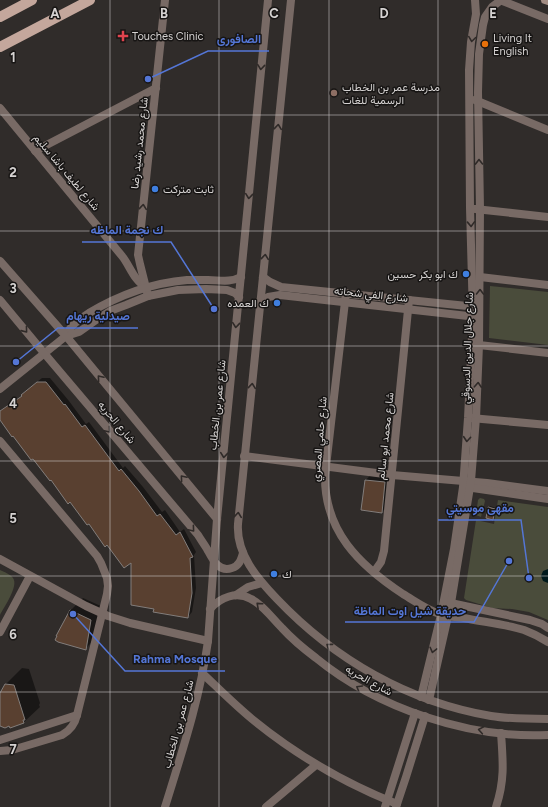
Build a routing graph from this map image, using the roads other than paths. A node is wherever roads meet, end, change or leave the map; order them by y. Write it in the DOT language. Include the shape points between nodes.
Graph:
graph roads {
  1 [pos="32,0"];
  2 [pos="90,0"];
  3 [pos="165,0"];
  4 [pos="268,0"];
  5 [pos="291,0"];
  6 [pos="474,0"];
  7 [pos="501,0"];
  8 [pos="545,0"];
  9 [pos="548,1"];
  10 [pos="0,17"];
  11 [pos="548,19"];
  12 [pos="0,47"];
  13 [pos="156,88"];
  14 [pos="469,98"];
  15 [pos="478,102"];
  16 [pos="0,108"];
  17 [pos="548,130"];
  18 [pos="35,151"];
  19 [pos="470,208"];
  20 [pos="480,209"];
  21 [pos="548,217"];
  22 [pos="138,255"];
  23 [pos="122,256"];
  24 [pos="0,261"];
  25 [pos="241,277"];
  26 [pos="263,277"];
  27 [pos="480,278"];
  28 [pos="548,285"];
  29 [pos="146,287"];
  30 [pos="346,293"];
  31 [pos="148,296"];
  32 [pos="239,297"];
  33 [pos="0,300"];
  34 [pos="409,300"];
  35 [pos="260,301"];
  36 [pos="344,302"];
  37 [pos="477,307"];
  38 [pos="408,309"];
  39 [pos="476,317"];
  40 [pos="66,336"];
  41 [pos="480,345"];
  42 [pos="44,353"];
  43 [pos="548,353"];
  44 [pos="0,389"];
  45 [pos="472,418"];
  46 [pos="548,425"];
  47 [pos="0,441"];
  48 [pos="244,456"];
  49 [pos="326,466"];
  50 [pos="392,475"];
  51 [pos="467,484"];
  52 [pos="548,491"];
  53 [pos="548,499"];
  54 [pos="217,519"];
  55 [pos="243,554"];
  56 [pos="0,559"];
  57 [pos="214,561"];
  58 [pos="374,572"];
  59 [pos="30,576"];
  60 [pos="262,583"];
  61 [pos="236,595"];
  62 [pos="447,602"];
  63 [pos="210,609"];
  64 [pos="103,614"];
  65 [pos="444,615"];
  66 [pos="548,628"];
  67 [pos="0,632"];
  68 [pos="208,641"];
  69 [pos="548,642"];
  70 [pos="202,673"];
  71 [pos="425,698"];
  72 [pos="415,713"];
  73 [pos="77,715"];
  74 [pos="425,716"];
  75 [pos="548,719"];
  76 [pos="501,733"];
  77 [pos="548,735"];
  78 [pos="0,740"];
  79 [pos="0,750"];
  80 [pos="316,765"];
  81 [pos="386,803"];
  82 [pos="396,805"];
  83 [pos="166,807"];
  84 [pos="266,807"];
  85 [pos="496,807"];
  1 -- 10 [label="main road"];
  2 -- 12 [label="main road"];
  3 -- 13 [label="street, شارع محمد رشيد رضا"];
  4 -- 25 [label="street, شارع عمر بن الخطاب, one-way"];
  26 -- 5 [label="street, one-way"];
  6 -- 14 [label="street, شارع جلال الدين الدسوقي, one-way" via="476,14 469,61"];
  7 -- 11 [label="street"];
  7 -- 15 [label="street, شارع جلال الدين الدسوقي" via="489,11 483,25"];
  8 -- 9 [label="main road"];
  13 -- 18 [label="street"];
  22 -- 13 [label="street, شارع محمد رشيد رضا, one-way"];
  14 -- 15 [label="street"];
  14 -- 19 [label="street, شارع جلال الدين الدسوقي"];
  15 -- 17 [label="street"];
  20 -- 15 [label="street, شارع جلال الدين الدسوقي, one-way"];
  16 -- 18 [label="street, شارع لطيف باشا سليم"];
  18 -- 23 [label="street, شارع لطيف باشا سليم"];
  19 -- 20 [label="street"];
  19 -- 37 [label="street, شارع جلال الدين الدسوقي, one-way"];
  20 -- 21 [label="street"];
  20 -- 27 [label="street, شارع جلال الدين الدسوقي"];
  22 -- 23 [label="street" via="130,258"];
  22 -- 29 [label="street, شارع محمد رشيد رضا"];
  23 -- 29 [label="street, شارع لطيف باشا سليم" via="136,279"];
  24 -- 40 [label="street, شارع الحريه"];
  25 -- 29 [label="street" via="230,281 178,281"];
  25 -- 32 [label="street, شارع عمر بن الخطاب"];
  26 -- 30 [label="street, شارع الفي شحاته" via="281,287"];
  26 -- 35 [label="street"];
  27 -- 28 [label="street"];
  37 -- 27 [label="street, شارع جلال الدين الدسوقي, one-way"];
  29 -- 31 [label="street, شارع محمد رشيد رضا"];
  29 -- 40 [label="street" via="98,308 72,325"];
  30 -- 34 [label="street, شارع الفي شحاته"];
  30 -- 36 [label="street, شارع حلمي المصري"];
  31 -- 32 [label="street" via="206,288 227,290"];
  31 -- 40 [label="street" via="110,312 79,332"];
  32 -- 54 [label="street, شارع عمر بن الخطاب, one-way"];
  33 -- 42 [label="street, شارع الحريه, one-way"];
  34 -- 37 [label="street, شارع الفي شحاته"];
  34 -- 38 [label="street, شارع محمد ابو سالم"];
  35 -- 36 [label="street, شارع الفي شحاته" via="277,295"];
  48 -- 35 [label="street, one-way"];
  36 -- 38 [label="street, شارع الفي شحاته"];
  36 -- 49 [label="street, شارع حلمي المصري"];
  37 -- 39 [label="street, شارع جلال الدين الدسوقي"];
  38 -- 39 [label="street, شارع الفي شحاته"];
  38 -- 50 [label="street, شارع محمد ابو سالم"];
  39 -- 41 [label="street, شارع جلال الدين الدسوقي"];
  39 -- 45 [label="street, شارع جلال الدين الدسوقي"];
  40 -- 42 [label="street"];
  54 -- 40 [label="street, شارع الحريه, one-way"];
  41 -- 43 [label="street"];
  45 -- 41 [label="street, شارع جلال الدين الدسوقي, one-way"];
  42 -- 44 [label="street"];
  42 -- 57 [label="street, شارع الحريه, one-way" via="198,536"];
  45 -- 46 [label="street"];
  45 -- 51 [label="street, شارع جلال الدين الدسوقي"];
  47 -- 64 [label="street" via="101,563 108,586"];
  48 -- 49 [label="street"];
  55 -- 48 [label="street, one-way" via="237,529"];
  49 -- 50 [label="street"];
  49 -- 58 [label="street, شارع حلمي المصري" via="326,493 329,511 336,527 351,550"];
  50 -- 51 [label="street"];
  50 -- 58 [label="street, شارع محمد ابو سالم" via="384,555"];
  51 -- 52 [label="street"];
  51 -- 53 [label="street"];
  51 -- 62 [label="street, شارع جلال الدين الدسوقي"];
  54 -- 57 [label="street, شارع عمر بن الخطاب"];
  55 -- 57 [label="street" via="238,565 231,569 219,567"];
  55 -- 60 [label="street, شارع الحريه"];
  56 -- 59 [label="street"];
  57 -- 63 [label="street, شارع عمر بن الخطاب"];
  58 -- 65 [label="street, شارع حلمي المصري" via="410,598"];
  59 -- 64 [label="street"];
  59 -- 67 [label="street"];
  60 -- 61 [label="street" via="248,587"];
  71 -- 60 [label="street, شارع الحريه, one-way" via="370,673 336,651 299,621"];
  61 -- 63 [label="street" via="222,599"];
  72 -- 61 [label="street, شارع الحريه, one-way" via="358,688 305,650 258,603"];
  62 -- 65 [label="street, شارع جلال الدين الدسوقي"];
  62 -- 66 [label="street" via="530,620"];
  63 -- 68 [label="street, شارع عمر بن الخطاب"];
  64 -- 68 [label="street"];
  64 -- 73 [label="street"];
  65 -- 69 [label="street, شارع حلمي المصري" via="515,627"];
  65 -- 71 [label="street, شارع جلال الدين الدسوقي"];
  68 -- 70 [label="street, شارع عمر بن الخطاب"];
  70 -- 80 [label="street" via="252,720"];
  70 -- 83 [label="street, شارع عمر بن الخطاب" via="195,708"];
  71 -- 75 [label="street, شارع الحريه" via="492,716"];
  72 -- 74 [label="street, شارع الحريه"];
  72 -- 81 [label="street"];
  73 -- 78 [label="street"];
  73 -- 79 [label="street" via="71,728 62,735 12,750"];
  76 -- 74 [label="street, شارع الحريه, one-way"];
  74 -- 82 [label="street"];
  76 -- 77 [label="street, شارع الحريه"];
  76 -- 85 [label="street" via="503,774"];
  80 -- 81 [label="street"];
  80 -- 84 [label="street"];
  81 -- 82 [label="street"];
}
